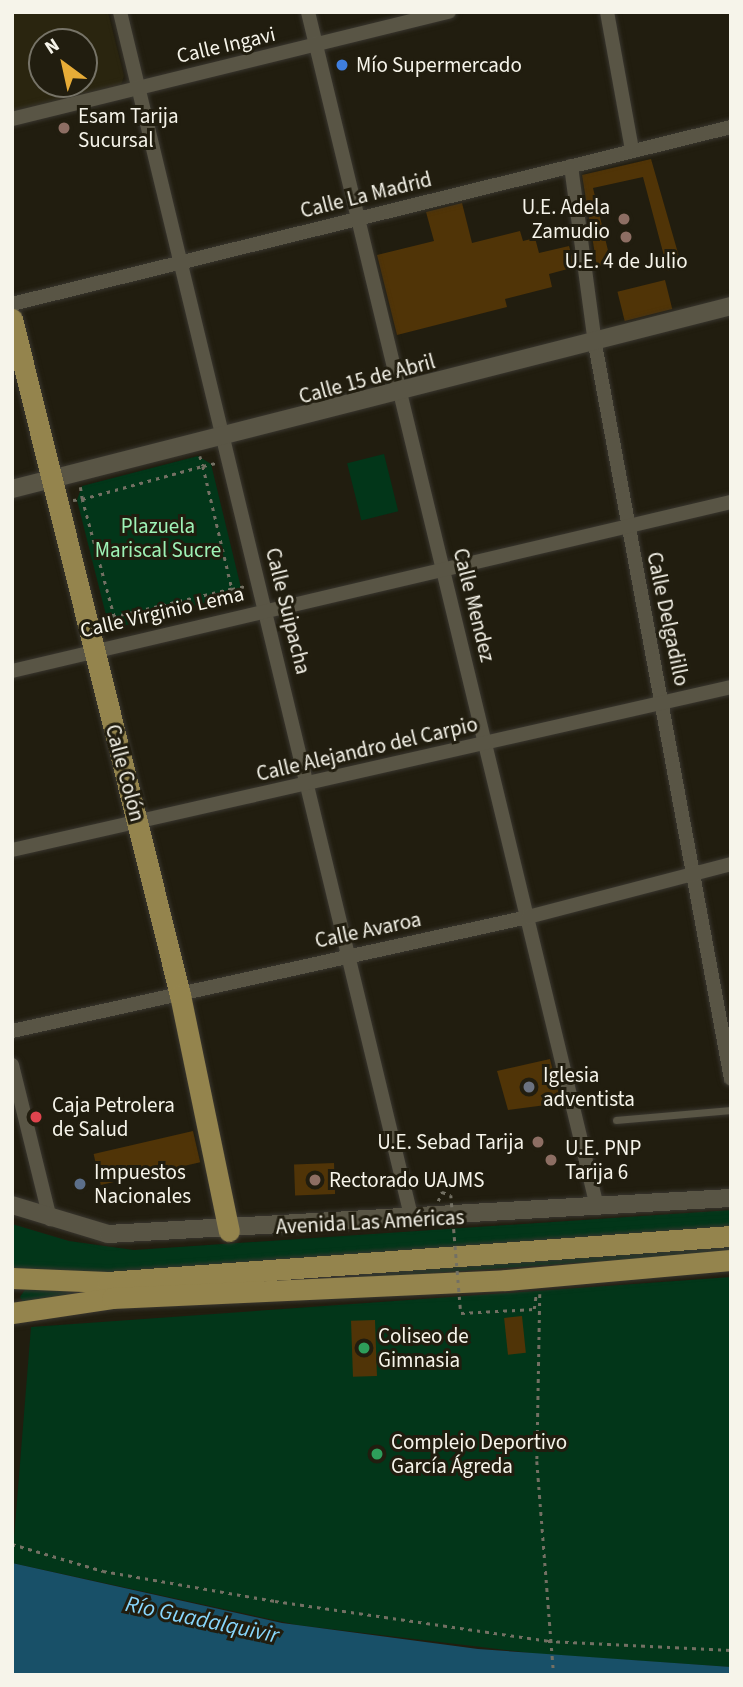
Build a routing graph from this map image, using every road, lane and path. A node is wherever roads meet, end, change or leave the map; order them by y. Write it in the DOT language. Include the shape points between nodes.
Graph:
graph roads {
  1 [pos="120,12"];
  2 [pos="308,12"];
  3 [pos="449,12"];
  4 [pos="607,12"];
  5 [pos="317,45"];
  6 [pos="138,88"];
  7 [pos="12,119"];
  8 [pos="731,127"];
  9 [pos="632,150"];
  10 [pos="571,166"];
  11 [pos="358,219"];
  12 [pos="180,264"];
  13 [pos="12,304"];
  14 [pos="731,306"];
  15 [pos="12,319"];
  16 [pos="595,344"];
  17 [pos="401,393"];
  18 [pos="225,440"];
  19 [pos="197,446"];
  20 [pos="230,459"];
  21 [pos="203,466"];
  22 [pos="77,473"];
  23 [pos="53,478"];
  24 [pos="12,489"];
  25 [pos="82,499"];
  26 [pos="731,502"];
  27 [pos="59,503"];
  28 [pos="627,525"];
  29 [pos="444,568"];
  30 [pos="259,583"];
  31 [pos="232,589"];
  32 [pos="265,610"];
  33 [pos="238,615"];
  34 [pos="114,617"];
  35 [pos="86,623"];
  36 [pos="120,642"];
  37 [pos="92,649"];
  38 [pos="12,671"];
  39 [pos="731,687"];
  40 [pos="664,704"];
  41 [pos="487,744"];
  42 [pos="310,783"];
  43 [pos="139,823"];
  44 [pos="12,850"];
  45 [pos="731,864"];
  46 [pos="695,872"];
  47 [pos="528,917"];
  48 [pos="349,956"];
  49 [pos="180,995"];
  50 [pos="12,1031"];
  51 [pos="12,1065"];
  52 [pos="731,1079"];
  53 [pos="731,1110"];
  54 [pos="616,1120"];
  55 [pos="451,1195"];
  56 [pos="731,1198"];
  57 [pos="12,1205"];
  58 [pos="597,1207"];
  59 [pos="50,1219"];
  60 [pos="412,1220"];
  61 [pos="229,1230"];
  62 [pos="731,1236"];
  63 [pos="731,1260"];
  64 [pos="17,1279"];
  65 [pos="17,1312"];
  66 [pos="12,1544"];
  67 [pos="548,1641"];
  68 [pos="731,1650"];
  69 [pos="554,1675"];
  1 -- 6 [label="street, Calle Suipacha"];
  2 -- 5 [label="street, Calle Mendez"];
  3 -- 5 [label="street, Calle Ingavi"];
  4 -- 9 [label="street"];
  5 -- 6 [label="street, Calle Ingavi"];
  5 -- 11 [label="street, Calle Mendez"];
  6 -- 7 [label="street, Calle Ingavi"];
  6 -- 12 [label="street, Calle Suipacha"];
  8 -- 9 [label="street, Calle La Madrid"];
  9 -- 10 [label="street, Calle La Madrid"];
  10 -- 11 [label="street, Calle La Madrid"];
  10 -- 16 [label="street, Calle Delgadillo"];
  11 -- 12 [label="street, Calle La Madrid"];
  11 -- 17 [label="street, Calle Mendez"];
  12 -- 13 [label="street, Calle La Madrid"];
  12 -- 18 [label="street, Calle Suipacha"];
  14 -- 16 [label="street, Calle 15 de Abril"];
  15 -- 23 [label="main road, Calle Colón"];
  16 -- 17 [label="street, Calle 15 de Abril"];
  16 -- 28 [label="street, Calle Delgadillo"];
  17 -- 18 [label="street, Calle 15 de Abril"];
  17 -- 29 [label="street, Calle Mendez"];
  18 -- 19 [label="street, Calle 15 de Abril"];
  18 -- 20 [label="street, Calle Suipacha"];
  19 -- 21 [label="path"];
  19 -- 22 [label="street, Calle 15 de Abril"];
  20 -- 21 [label="path"];
  20 -- 30 [label="street, Calle Suipacha"];
  21 -- 25 [label="path"];
  21 -- 31 [label="path"];
  22 -- 23 [label="street, Calle 15 de Abril"];
  22 -- 25 [label="path"];
  23 -- 24 [label="street, Calle 15 de Abril"];
  23 -- 27 [label="main road, Calle Colón"];
  25 -- 27 [label="path"];
  25 -- 34 [label="path"];
  26 -- 28 [label="street, Calle Virginio Lema"];
  27 -- 35 [label="main road, Calle Colón"];
  28 -- 29 [label="street, Calle Virginio Lema"];
  28 -- 40 [label="street, Calle Delgadillo"];
  29 -- 32 [label="street, Calle Virginio Lema"];
  29 -- 41 [label="street, Calle Mendez"];
  30 -- 31 [label="path"];
  30 -- 32 [label="street, Calle Suipacha"];
  31 -- 33 [label="path"];
  31 -- 34 [label="path"];
  32 -- 33 [label="street, Calle Virginio Lema"];
  32 -- 42 [label="street, Calle Suipacha"];
  33 -- 36 [label="street, Calle Virginio Lema"];
  34 -- 35 [label="path"];
  34 -- 36 [label="path"];
  35 -- 37 [label="main road, Calle Colón"];
  36 -- 37 [label="street, Calle Virginio Lema"];
  37 -- 38 [label="street, Calle Virginio Lema"];
  37 -- 43 [label="main road, Calle Colón"];
  39 -- 40 [label="street, Calle Alejandro del Carpio"];
  40 -- 41 [label="street, Calle Alejandro del Carpio"];
  40 -- 46 [label="street, Calle Delgadillo"];
  41 -- 42 [label="street, Calle Alejandro del Carpio"];
  41 -- 47 [label="street, Calle Mendez"];
  42 -- 43 [label="street, Calle Alejandro del Carpio"];
  42 -- 48 [label="street, Calle Suipacha"];
  43 -- 44 [label="street, Calle Alejandro del Carpio"];
  43 -- 49 [label="main road, Calle Colón"];
  45 -- 46 [label="street, Calle Avaroa"];
  46 -- 47 [label="street, Calle Avaroa"];
  46 -- 52 [label="street, Calle Delgadillo"];
  47 -- 48 [label="street, Calle Avaroa"];
  47 -- 58 [label="street, Calle Mendez"];
  48 -- 49 [label="street, Calle Avaroa"];
  48 -- 60 [label="street, Calle Suipacha"];
  49 -- 50 [label="street, Calle Avaroa"];
  49 -- 61 [label="main road, Calle Colón"];
  51 -- 59 [label="street"];
  53 -- 54 [label="lane"];
  55 -- 67 [label="path, bridge" via="461,1313 534,1309 536,1289"];
  56 -- 58 [label="street, Avenida Las Américas"];
  57 -- 59 [label="street, Avenida Las Américas"];
  58 -- 60 [label="street, Avenida Las Américas"];
  59 -- 61 [label="street, Avenida Las Américas" via="108,1234"];
  60 -- 61 [label="street, Avenida Las Américas"];
  62 -- 64 [label="main road, Avenida Las Américas" via="107,1282"];
  63 -- 65 [label="main road" via="506,1280 112,1298"];
  64 -- 65 [label="main road"];
  66 -- 67 [label="path" via="116,1573"];
  67 -- 68 [label="path"];
  67 -- 69 [label="path"];
}
